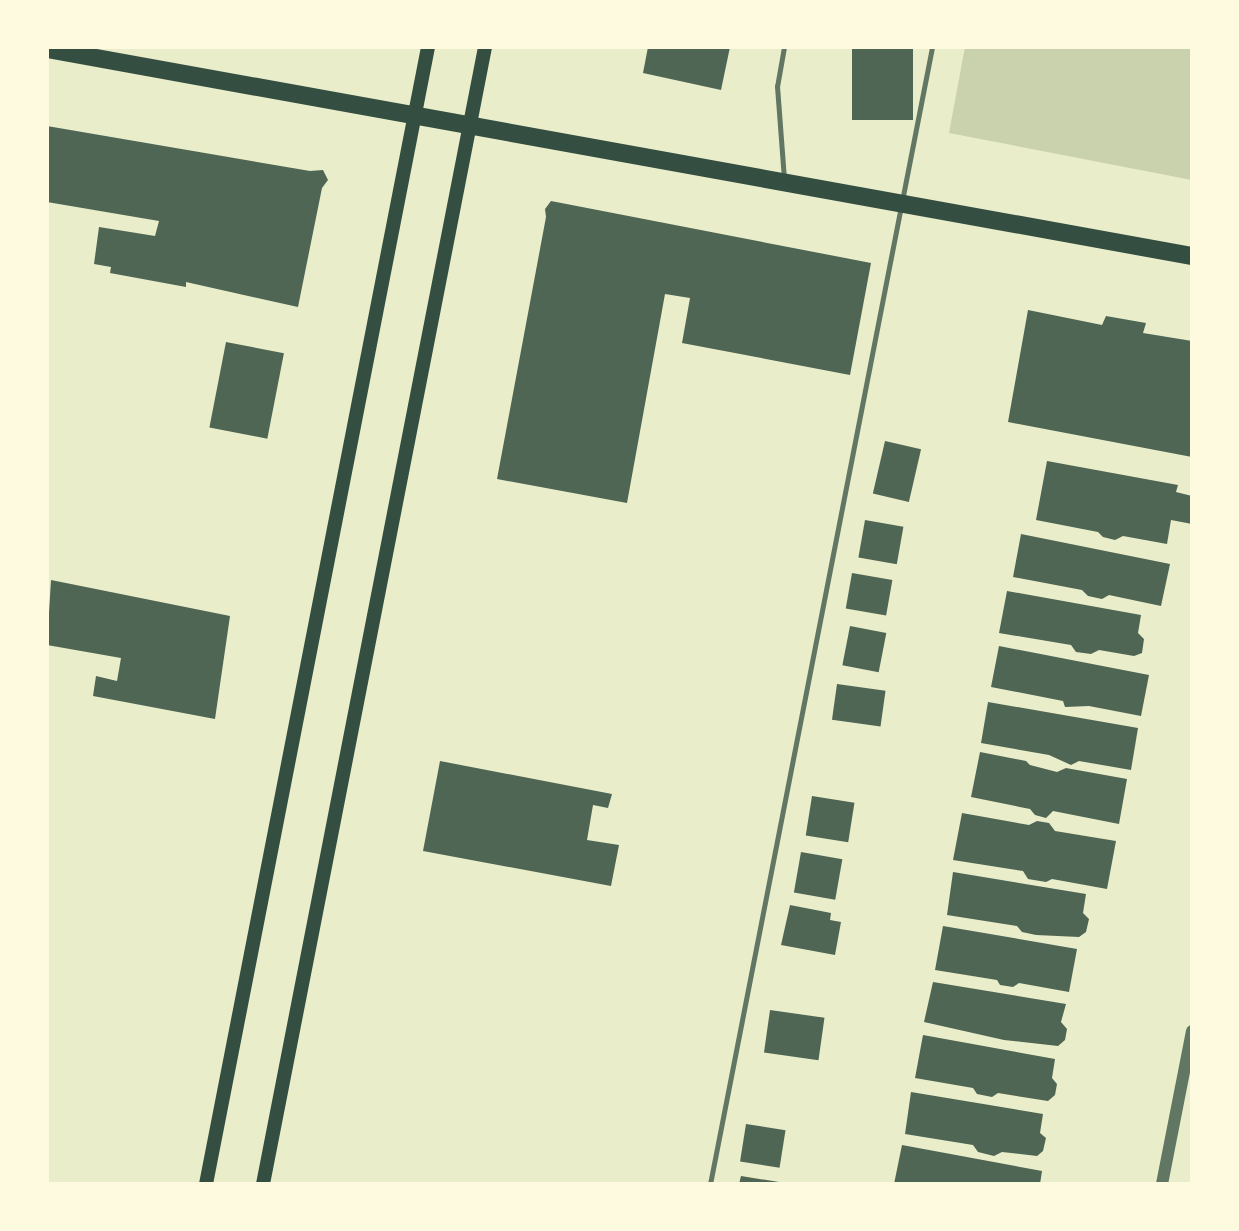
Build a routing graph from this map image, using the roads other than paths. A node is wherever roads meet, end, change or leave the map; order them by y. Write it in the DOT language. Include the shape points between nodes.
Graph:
graph roads {
  1 [pos="428,47"];
  2 [pos="485,47"];
  3 [pos="784,47"];
  4 [pos="932,47"];
  5 [pos="47,49"];
  6 [pos="77,51"];
  7 [pos="415,117"];
  8 [pos="470,127"];
  9 [pos="784,182"];
  10 [pos="901,203"];
  11 [pos="1192,256"];
  12 [pos="1192,1031"];
  13 [pos="206,1184"];
  14 [pos="263,1184"];
  15 [pos="710,1184"];
  16 [pos="1162,1184"];
  1 -- 7 [label="main road"];
  2 -- 8 [label="main road"];
  3 -- 9 [label="lane" via="777,86"];
  4 -- 10 [label="lane"];
  5 -- 6 [label="main road"];
  6 -- 7 [label="main road"];
  7 -- 8 [label="main road"];
  7 -- 13 [label="main road"];
  8 -- 9 [label="main road"];
  8 -- 14 [label="main road"];
  9 -- 10 [label="main road"];
  10 -- 11 [label="main road"];
  10 -- 15 [label="lane"];
  12 -- 16 [label="street"];
}
